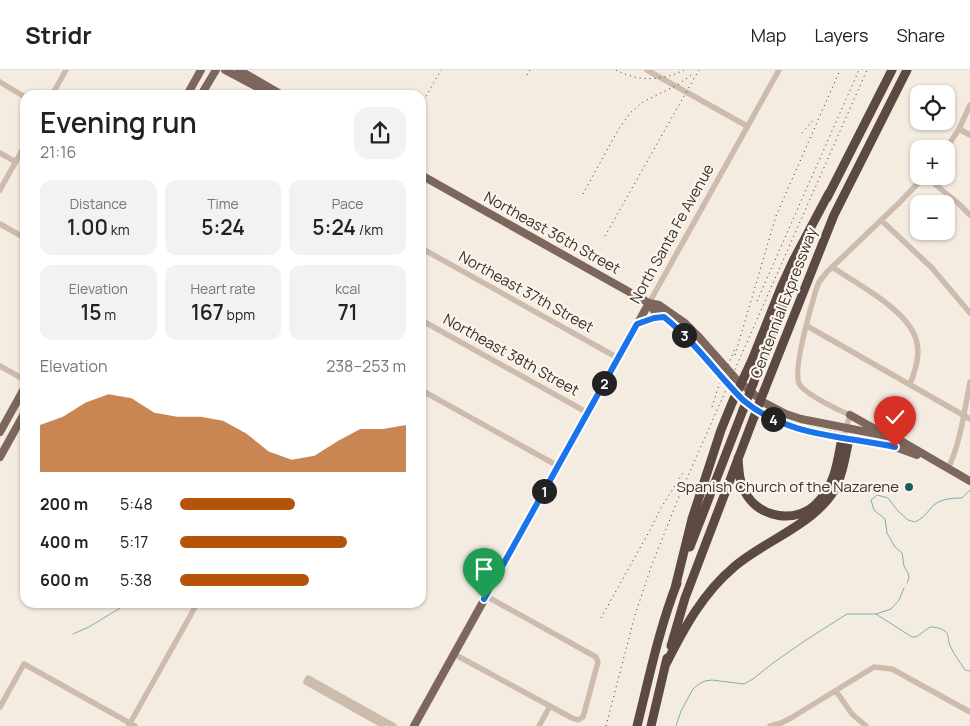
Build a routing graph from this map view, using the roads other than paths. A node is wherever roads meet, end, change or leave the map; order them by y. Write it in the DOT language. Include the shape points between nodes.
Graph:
graph roads {
  1 [pos="66,70"];
  2 [pos="201,70"];
  3 [pos="216,70"];
  4 [pos="224,70"];
  5 [pos="239,70"];
  6 [pos="646,70"];
  7 [pos="779,70"];
  8 [pos="892,70"];
  9 [pos="907,70"];
  10 [pos="0,82"];
  11 [pos="55,90"];
  12 [pos="190,90"];
  13 [pos="205,90"];
  14 [pos="262,90"];
  15 [pos="273,90"];
  16 [pos="20,94"];
  17 [pos="970,105"];
  18 [pos="747,126"];
  19 [pos="959,129"];
  20 [pos="970,135"];
  21 [pos="952,140"];
  22 [pos="0,153"];
  23 [pos="20,154"];
  24 [pos="16,162"];
  25 [pos="426,178"];
  26 [pos="916,185"];
  27 [pos="936,185"];
  28 [pos="0,190"];
  29 [pos="829,193"];
  30 [pos="970,215"];
  31 [pos="881,220"];
  32 [pos="0,224"];
  33 [pos="20,235"];
  34 [pos="426,251"];
  35 [pos="832,267"];
  36 [pos="649,303"];
  37 [pos="970,313"];
  38 [pos="664,317"];
  39 [pos="426,323"];
  40 [pos="637,324"];
  41 [pos="807,326"];
  42 [pos="618,358"];
  43 [pos="0,366"];
  44 [pos="20,377"];
  45 [pos="970,382"];
  46 [pos="741,383"];
  47 [pos="910,384"];
  48 [pos="426,393"];
  49 [pos="736,394"];
  50 [pos="20,396"];
  51 [pos="588,413"];
  52 [pos="850,415"];
  53 [pos="967,417"];
  54 [pos="20,421"];
  55 [pos="846,428"];
  56 [pos="0,432"];
  57 [pos="888,436"];
  58 [pos="0,437"];
  59 [pos="844,438"];
  60 [pos="9,442"];
  61 [pos="0,457"];
  62 [pos="738,458"];
  63 [pos="932,460"];
  64 [pos="558,466"];
  65 [pos="948,469"];
  66 [pos="970,481"];
  67 [pos="675,588"];
  68 [pos="486,596"];
  69 [pos="195,608"];
  70 [pos="454,654"];
  71 [pos="666,664"];
  72 [pos="836,691"];
  73 [pos="550,706"];
  74 [pos="0,707"];
  75 [pos="970,712"];
  76 [pos="781,724"];
  77 [pos="131,725"];
  78 [pos="384,726"];
  79 [pos="394,726"];
  80 [pos="414,726"];
  81 [pos="538,726"];
  82 [pos="637,726"];
  83 [pos="651,726"];
  84 [pos="770,726"];
  85 [pos="866,726"];
  1 -- 11 [label="street"];
  2 -- 12 [label="main road"];
  3 -- 13 [label="main road"];
  4 -- 14 [label="main road"];
  5 -- 15 [label="main road"];
  6 -- 18 [label="street"];
  7 -- 18 [label="street, North Santa Fe Avenue"];
  8 -- 29 [label="highway, Centennial Expressway"];
  9 -- 62 [label="highway, Centennial Expressway, bridge" via="834,215"];
  10 -- 16 [label="street"];
  17 -- 19 [label="street"];
  18 -- 36 [label="street, North Santa Fe Avenue"];
  19 -- 20 [label="street"];
  19 -- 21 [label="street"];
  22 -- 24 [label="street"];
  23 -- 24 [label="street"];
  24 -- 28 [label="street"];
  25 -- 36 [label="main road, Northeast 36th Street"];
  26 -- 31 [label="street"];
  27 -- 30 [label="street"];
  29 -- 46 [label="highway" via="786,277"];
  29 -- 67 [label="highway, Centennial Expressway, bridge"];
  31 -- 35 [label="street"];
  31 -- 37 [label="street" via="932,268"];
  32 -- 33 [label="street"];
  34 -- 42 [label="street, Northeast 37th Street"];
  35 -- 41 [label="street" via="817,286"];
  35 -- 47 [label="street" via="882,300 910,327 918,352"];
  36 -- 38 [label="main road"];
  36 -- 40 [label="main road, North Santa Fe Avenue"];
  36 -- 46 [label="main road, Northeast 36th Street" via="659,305 685,323"];
  38 -- 40 [label="main road"];
  38 -- 49 [label="main road" via="688,339"];
  39 -- 51 [label="street, Northeast 38th Street"];
  40 -- 42 [label="main road, North Santa Fe Avenue"];
  41 -- 47 [label="street"];
  41 -- 52 [label="street" via="798,382 806,391"];
  42 -- 51 [label="main road, North Santa Fe Avenue"];
  43 -- 44 [label="street"];
  45 -- 53 [label="street"];
  46 -- 49 [label="highway"];
  46 -- 55 [label="main road" via="763,402 786,414"];
  47 -- 53 [label="street"];
  48 -- 64 [label="street"];
  49 -- 59 [label="main road" via="761,413 784,424"];
  49 -- 67 [label="highway" via="698,501"];
  50 -- 56 [label="main road"];
  51 -- 64 [label="main road, North Santa Fe Avenue"];
  52 -- 55 [label="street"];
  52 -- 57 [label="main road"];
  53 -- 65 [label="street"];
  54 -- 60 [label="main road"];
  55 -- 57 [label="main road"];
  55 -- 59 [label="street"];
  57 -- 63 [label="main road"];
  58 -- 60 [label="main road"];
  59 -- 62 [label="highway" via="834,476 826,492 816,504 797,515 773,515 753,503 742,487"];
  59 -- 63 [label="main road" via="895,447"];
  59 -- 71 [label="highway" via="848,444 841,476 827,501 815,513 748,556 724,576 697,608"];
  60 -- 61 [label="main road"];
  62 -- 71 [label="highway, Centennial Expressway" via="685,598"];
  63 -- 65 [label="main road"];
  64 -- 68 [label="main road, North Santa Fe Avenue"];
  65 -- 66 [label="main road"];
  67 -- 82 [label="highway, Centennial Expressway"];
  68 -- 70 [label="main road, North Santa Fe Avenue"];
  68 -- 73 [label="street" via="597,658 583,717 575,720"];
  69 -- 77 [label="street"];
  70 -- 73 [label="street"];
  70 -- 80 [label="main road, North Santa Fe Avenue"];
  71 -- 83 [label="highway, Centennial Expressway"];
  72 -- 75 [label="street" via="874,667 892,669"];
  72 -- 76 [label="street"];
  72 -- 85 [label="street" via="852,714"];
  73 -- 81 [label="street"];
  74 -- 77 [label="street" via="24,664"];
  76 -- 84 [label="street"];
  78 -- 79 [label="street" via="306,682 308,678"];
}
